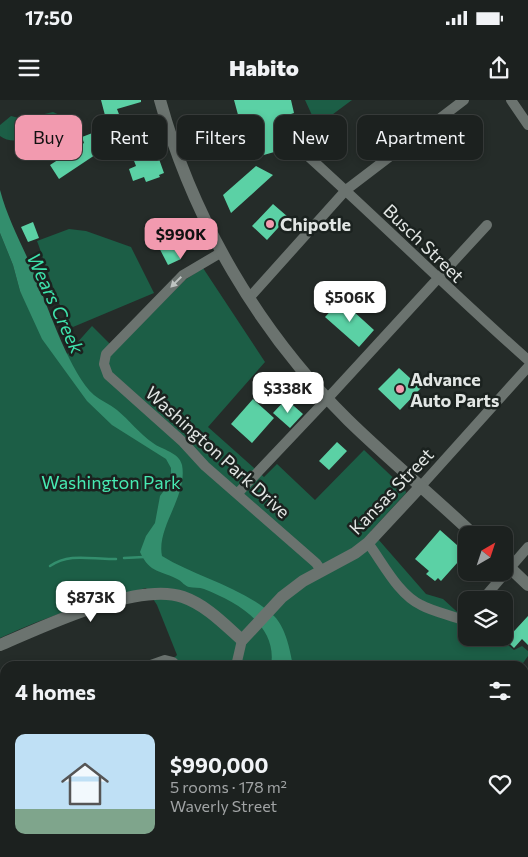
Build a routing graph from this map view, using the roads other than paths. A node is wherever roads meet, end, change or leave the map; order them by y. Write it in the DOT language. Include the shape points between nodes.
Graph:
graph roads {
  1 [pos="160,100"];
  2 [pos="464,100"];
  3 [pos="512,100"];
  4 [pos="528,125"];
  5 [pos="312,160"];
  6 [pos="346,190"];
  7 [pos="486,225"];
  8 [pos="222,252"];
  9 [pos="437,278"];
  10 [pos="249,298"];
  11 [pos="528,360"];
  12 [pos="528,368"];
  13 [pos="328,398"];
  14 [pos="421,486"];
  15 [pos="238,493"];
  16 [pos="464,526"];
  17 [pos="368,543"];
  18 [pos="528,547"];
  19 [pos="513,560"];
  20 [pos="321,570"];
  21 [pos="513,571"];
  22 [pos="528,585"];
  23 [pos="458,618"];
  24 [pos="242,640"];
  25 [pos="0,645"];
  26 [pos="237,661"];
  1 -- 8 [label="main road" via="191,191"];
  2 -- 6 [label="street"];
  3 -- 4 [label="street"];
  5 -- 6 [label="street, Busch Street"];
  6 -- 9 [label="street, Busch Street"];
  6 -- 10 [label="street"];
  7 -- 9 [label="street"];
  8 -- 10 [label="main road"];
  8 -- 15 [label="street, Washington Park Drive, one-way" via="190,270 162,296 106,354 104,364 108,376"];
  9 -- 11 [label="street, Busch Street"];
  9 -- 13 [label="street"];
  10 -- 13 [label="main road" via="288,352"];
  12 -- 14 [label="street, Kansas Street"];
  13 -- 14 [label="main road"];
  13 -- 15 [label="street"];
  14 -- 16 [label="main road"];
  14 -- 17 [label="main road, Kansas Street"];
  15 -- 20 [label="street, Washington Park Drive"];
  17 -- 20 [label="main road, Kansas Street"];
  17 -- 23 [label="street" via="413,600"];
  18 -- 19 [label="street"];
  20 -- 24 [label="main road, Kansas Street" via="275,603"];
  21 -- 22 [label="main road"];
  24 -- 25 [label="main road" via="202,607 182,597 160,593 99,606"];
  24 -- 26 [label="street"];
}
